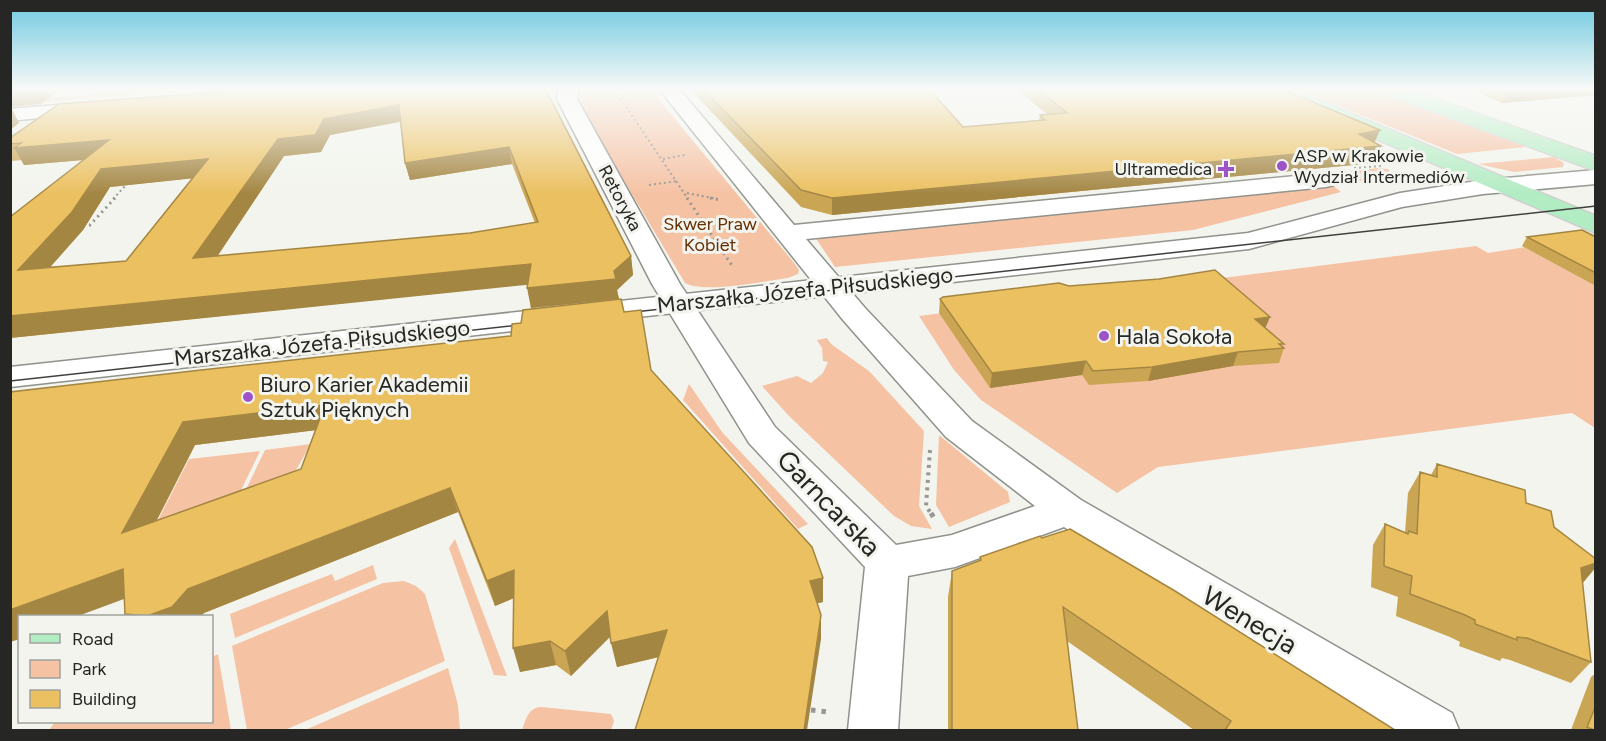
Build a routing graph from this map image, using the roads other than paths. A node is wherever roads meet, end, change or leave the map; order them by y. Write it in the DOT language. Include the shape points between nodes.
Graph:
graph roads {
  1 [pos="581,125"];
  2 [pos="698,125"];
  3 [pos="1359,125"];
  4 [pos="1487,125"];
  5 [pos="1596,164"];
  6 [pos="1596,177"];
  7 [pos="1326,180"];
  8 [pos="1504,186"];
  9 [pos="1596,225"];
  10 [pos="789,233"];
  11 [pos="831,287"];
  12 [pos="679,303"];
  13 [pos="10,377"];
  14 [pos="1067,510"];
  15 [pos="887,563"];
  16 [pos="873,730"];
  17 [pos="1434,730"];
  1 -- 12 [label="street, Retoryka"];
  2 -- 10 [label="street"];
  3 -- 8 [label="main road"];
  4 -- 5 [label="main road"];
  6 -- 8 [label="street, Marszałka Józefa Piłsudskiego"];
  7 -- 10 [label="street"];
  8 -- 9 [label="main road"];
  8 -- 11 [label="street, Marszałka Józefa Piłsudskiego" via="1400,200 1249,241"];
  10 -- 11 [label="street"];
  11 -- 12 [label="street, Marszałka Józefa Piłsudskiego"];
  11 -- 14 [label="street, Wenecja" via="959,429"];
  12 -- 13 [label="street, Marszałka Józefa Piłsudskiego"];
  12 -- 15 [label="street, Garncarska" via="762,435"];
  14 -- 15 [label="street" via="955,551"];
  14 -- 17 [label="street, Wenecja"];
  15 -- 16 [label="street, Garncarska"];
}
